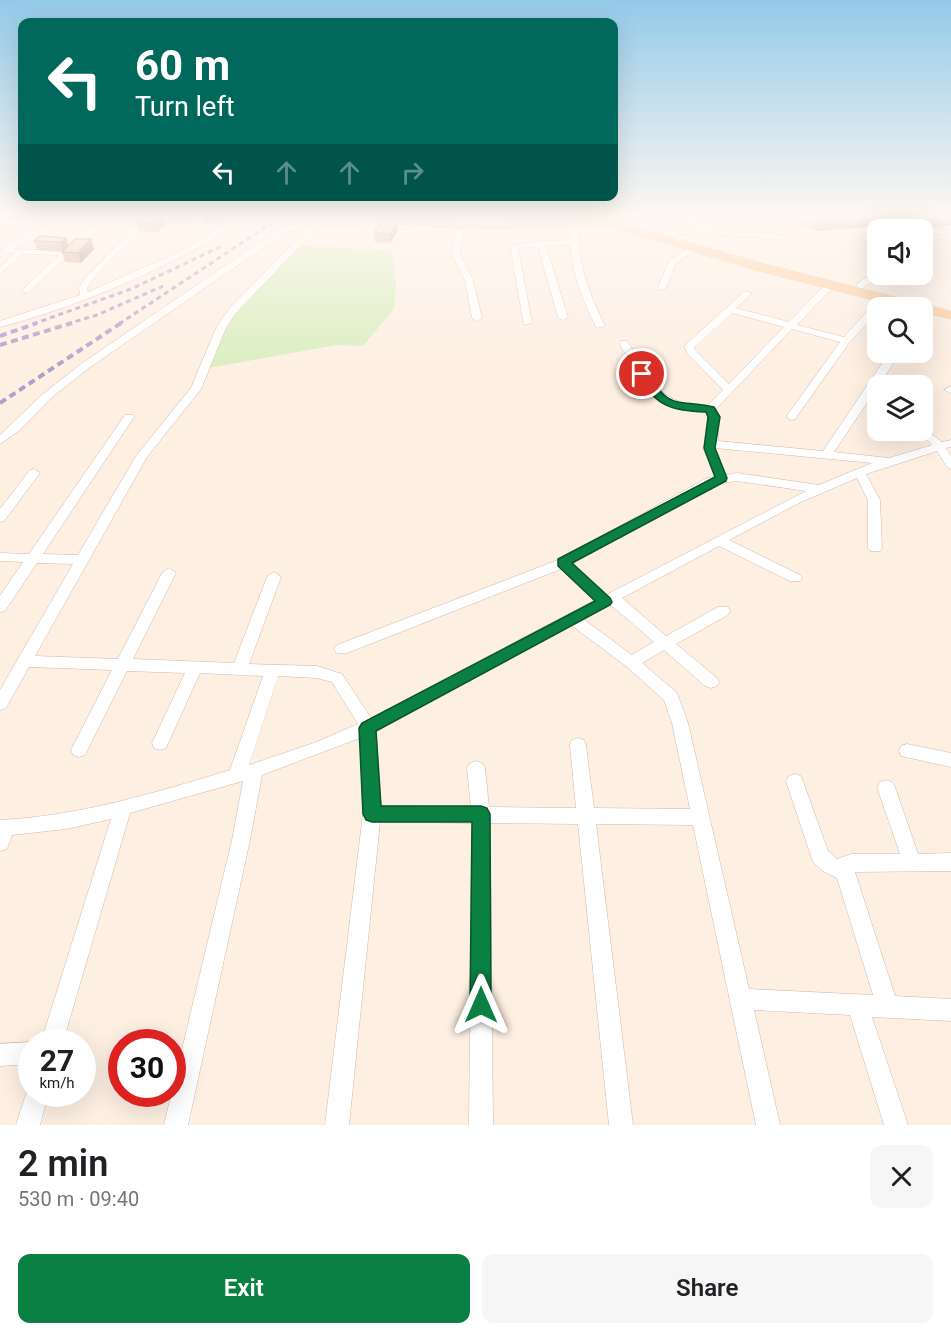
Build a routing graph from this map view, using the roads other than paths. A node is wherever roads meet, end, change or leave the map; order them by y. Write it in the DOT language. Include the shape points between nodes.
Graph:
graph roads {
  1 [pos="50,268"];
  2 [pos="100,268"];
  3 [pos="144,268"];
  4 [pos="228,268"];
  5 [pos="274,268"];
  6 [pos="462,268"];
  7 [pos="517,268"];
  8 [pos="549,268"];
  9 [pos="578,268"];
  10 [pos="670,268"];
  11 [pos="767,268"];
  12 [pos="781,268"];
  13 [pos="867,281"];
  14 [pos="831,284"];
  15 [pos="860,286"];
  16 [pos="662,288"];
  17 [pos="25,291"];
  18 [pos="748,293"];
  19 [pos="84,295"];
  20 [pos="885,297"];
  21 [pos="729,309"];
  22 [pos="951,309"];
  23 [pos="933,310"];
  24 [pos="951,315"];
  25 [pos="564,317"];
  26 [pos="867,317"];
  27 [pos="477,318"];
  28 [pos="528,323"];
  29 [pos="0,324"];
  30 [pos="600,326"];
  31 [pos="790,326"];
  32 [pos="846,341"];
  33 [pos="624,343"];
  34 [pos="888,363"];
  35 [pos="879,374"];
  36 [pos="728,389"];
  37 [pos="710,409"];
  38 [pos="129,417"];
  39 [pos="791,417"];
  40 [pos="933,437"];
  41 [pos="0,441"];
  42 [pos="712,444"];
  43 [pos="946,445"];
  44 [pos="828,453"];
  45 [pos="892,462"];
  46 [pos="951,465"];
  47 [pos="860,472"];
  48 [pos="34,473"];
  49 [pos="721,478"];
  50 [pos="822,489"];
  51 [pos="0,518"];
  52 [pos="720,540"];
  53 [pos="875,548"];
  54 [pos="0,557"];
  55 [pos="33,559"];
  56 [pos="82,560"];
  57 [pos="563,563"];
  58 [pos="169,573"];
  59 [pos="274,577"];
  60 [pos="795,578"];
  61 [pos="608,600"];
  62 [pos="0,607"];
  63 [pos="723,611"];
  64 [pos="573,619"];
  65 [pos="666,644"];
  66 [pos="342,649"];
  67 [pos="23,661"];
  68 [pos="631,662"];
  69 [pos="122,663"];
  70 [pos="195,666"];
  71 [pos="239,669"];
  72 [pos="272,671"];
  73 [pos="711,682"];
  74 [pos="0,704"];
  75 [pos="368,728"];
  76 [pos="160,742"];
  77 [pos="578,745"];
  78 [pos="79,750"];
  79 [pos="908,751"];
  80 [pos="951,760"];
  81 [pos="476,768"];
  82 [pos="246,773"];
  83 [pos="795,781"];
  84 [pos="886,787"];
  85 [pos="123,808"];
  86 [pos="372,814"];
  87 [pos="481,814"];
  88 [pos="587,814"];
  89 [pos="700,817"];
  90 [pos="2,833"];
  91 [pos="951,862"];
  92 [pos="912,864"];
  93 [pos="845,872"];
  94 [pos="739,999"];
  95 [pos="858,1006"];
  96 [pos="887,1006"];
  97 [pos="951,1010"];
  98 [pos="56,1029"];
  99 [pos="18,1054"];
  100 [pos="0,1056"];
  101 [pos="33,1107"];
  102 [pos="28,1125"];
  103 [pos="176,1125"];
  104 [pos="337,1125"];
  105 [pos="481,1125"];
  106 [pos="621,1125"];
  107 [pos="768,1125"];
  108 [pos="896,1125"];
  1 -- 17 [label="street"];
  2 -- 19 [label="street" via="83,288"];
  3 -- 19 [label="street"];
  4 -- 41 [label="street" via="85,366"];
  5 -- 56 [label="street" via="231,312 196,389 142,456"];
  6 -- 27 [label="street"];
  7 -- 28 [label="street"];
  8 -- 25 [label="street"];
  9 -- 30 [label="street" via="586,297"];
  10 -- 16 [label="street"];
  11 -- 14 [label="main road"];
  12 -- 15 [label="main road"];
  13 -- 15 [label="street"];
  14 -- 20 [label="main road"];
  14 -- 31 [label="street"];
  15 -- 22 [label="main road"];
  18 -- 21 [label="street"];
  19 -- 29 [label="street"];
  21 -- 31 [label="street"];
  21 -- 36 [label="street" via="689,346"];
  23 -- 24 [label="main road"];
  26 -- 32 [label="street"];
  31 -- 32 [label="street"];
  31 -- 36 [label="street"];
  32 -- 39 [label="street"];
  33 -- 37 [label="street" via="651,389 665,402 684,408"];
  34 -- 35 [label="street"];
  35 -- 44 [label="street"];
  36 -- 37 [label="street"];
  37 -- 42 [label="street" via="714,417"];
  38 -- 55 [label="street"];
  40 -- 43 [label="street"];
  42 -- 44 [label="street"];
  42 -- 49 [label="street" via="709,448"];
  43 -- 45 [label="street"];
  43 -- 46 [label="street"];
  44 -- 45 [label="street"];
  45 -- 47 [label="street"];
  47 -- 50 [label="street"];
  47 -- 53 [label="street" via="874,500"];
  48 -- 51 [label="street"];
  49 -- 50 [label="street"];
  49 -- 57 [label="street"];
  50 -- 52 [label="street"];
  52 -- 60 [label="street"];
  52 -- 61 [label="street"];
  54 -- 55 [label="street"];
  55 -- 56 [label="street"];
  55 -- 62 [label="street"];
  56 -- 67 [label="street"];
  57 -- 61 [label="street"];
  57 -- 66 [label="street"];
  58 -- 69 [label="street"];
  59 -- 71 [label="street"];
  61 -- 64 [label="street"];
  61 -- 65 [label="street"];
  63 -- 65 [label="street"];
  64 -- 68 [label="street"];
  64 -- 75 [label="street"];
  65 -- 68 [label="street"];
  65 -- 73 [label="street"];
  67 -- 69 [label="street"];
  67 -- 74 [label="street"];
  68 -- 89 [label="street" via="671,697"];
  69 -- 70 [label="street"];
  69 -- 78 [label="street"];
  70 -- 71 [label="street"];
  70 -- 76 [label="street"];
  71 -- 72 [label="street"];
  72 -- 75 [label="street" via="334,676"];
  72 -- 82 [label="street"];
  75 -- 82 [label="street" via="320,749"];
  75 -- 86 [label="street"];
  77 -- 88 [label="street"];
  79 -- 80 [label="street"];
  81 -- 87 [label="street"];
  82 -- 85 [label="street"];
  82 -- 103 [label="street" via="241,840"];
  83 -- 93 [label="street" via="820,856 830,866"];
  84 -- 92 [label="street"];
  85 -- 90 [label="street"];
  85 -- 98 [label="street"];
  86 -- 87 [label="street"];
  86 -- 104 [label="street"];
  87 -- 88 [label="street"];
  87 -- 105 [label="street"];
  88 -- 89 [label="street"];
  88 -- 106 [label="street"];
  89 -- 94 [label="street"];
  91 -- 92 [label="street"];
  92 -- 93 [label="street" via="851,863 846,865"];
  93 -- 96 [label="street"];
  94 -- 95 [label="street"];
  94 -- 107 [label="street"];
  95 -- 96 [label="street"];
  95 -- 108 [label="street"];
  96 -- 97 [label="street"];
  99 -- 100 [label="street"];
  101 -- 102 [label="street"];
}
